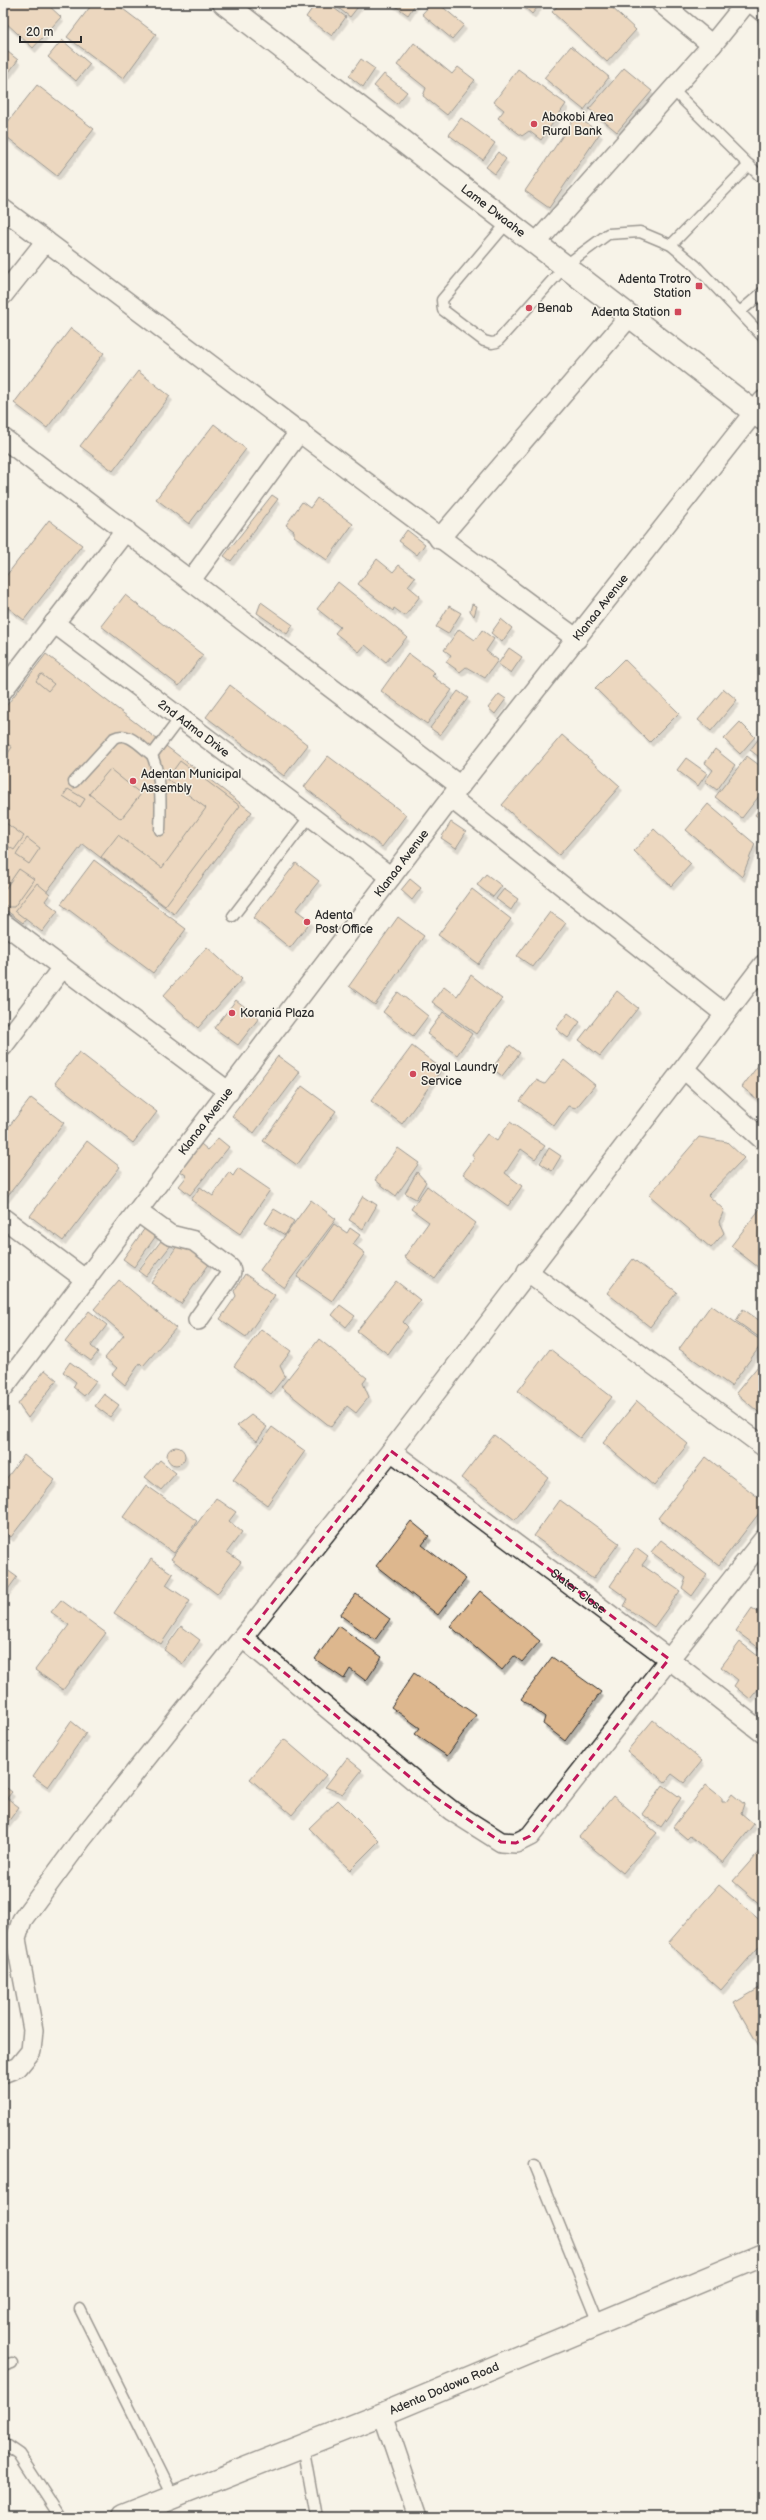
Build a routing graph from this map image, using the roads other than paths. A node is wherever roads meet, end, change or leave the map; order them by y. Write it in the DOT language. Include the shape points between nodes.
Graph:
graph roads {
  1 [pos="224,3"];
  2 [pos="661,3"];
  3 [pos="746,3"];
  4 [pos="752,3"];
  5 [pos="763,12"];
  6 [pos="712,46"];
  7 [pos="672,89"];
  8 [pos="749,165"];
  9 [pos="763,179"];
  10 [pos="3,209"];
  11 [pos="507,223"];
  12 [pos="46,241"];
  13 [pos="537,242"];
  14 [pos="671,245"];
  15 [pos="566,265"];
  16 [pos="763,292"];
  17 [pos="3,295"];
  18 [pos="741,311"];
  19 [pos="629,317"];
  20 [pos="763,337"];
  21 [pos="760,410"];
  22 [pos="300,431"];
  23 [pos="3,438"];
  24 [pos="126,530"];
  25 [pos="439,539"];
  26 [pos="191,580"];
  27 [pos="54,623"];
  28 [pos="577,639"];
  29 [pos="3,690"];
  30 [pos="180,718"];
  31 [pos="152,755"];
  32 [pos="74,782"];
  33 [pos="455,792"];
  34 [pos="310,816"];
  35 [pos="160,830"];
  36 [pos="391,877"];
  37 [pos="233,916"];
  38 [pos="3,922"];
  39 [pos="62,968"];
  40 [pos="760,976"];
  41 [pos="725,1014"];
  42 [pos="3,1046"];
  43 [pos="684,1069"];
  44 [pos="229,1092"];
  45 [pos="763,1140"];
  46 [pos="138,1212"];
  47 [pos="3,1218"];
  48 [pos="528,1271"];
  49 [pos="86,1280"];
  50 [pos="198,1320"];
  51 [pos="3,1388"];
  52 [pos="763,1446"];
  53 [pos="391,1451"];
  54 [pos="763,1540"];
  55 [pos="244,1638"];
  56 [pos="669,1659"];
  57 [pos="763,1733"];
  58 [pos="3,2073"];
  59 [pos="535,2165"];
  60 [pos="763,2255"];
  61 [pos="80,2308"];
  62 [pos="599,2323"];
  63 [pos="383,2414"];
  64 [pos="3,2443"];
  65 [pos="303,2445"];
  66 [pos="173,2496"];
  67 [pos="60,2517"];
  68 [pos="123,2517"];
  69 [pos="316,2517"];
  70 [pos="418,2517"];
  1 -- 11 [label="main road, Lame Dwaahe"];
  2 -- 6 [label="street"];
  3 -- 6 [label="street"];
  4 -- 5 [label="street"];
  6 -- 7 [label="street"];
  7 -- 8 [label="lane"];
  7 -- 13 [label="street"];
  8 -- 9 [label="lane"];
  8 -- 14 [label="lane"];
  10 -- 12 [label="street"];
  11 -- 13 [label="main road, Lame Dwaahe"];
  11 -- 15 [label="lane" via="442,300 443,310 484,341 492,344 497,342"];
  12 -- 17 [label="street"];
  12 -- 22 [label="street"];
  13 -- 15 [label="main road, Lame Dwaahe"];
  14 -- 15 [label="lane" via="640,232 608,234"];
  14 -- 18 [label="lane"];
  15 -- 19 [label="main road, Lame Dwaahe"];
  16 -- 18 [label="lane"];
  18 -- 20 [label="lane"];
  19 -- 21 [label="main road, Lame Dwaahe"];
  19 -- 25 [label="street"];
  21 -- 28 [label="street, Klanaa Avenue"];
  22 -- 25 [label="street"];
  22 -- 26 [label="street"];
  23 -- 24 [label="street"];
  24 -- 26 [label="street"];
  24 -- 27 [label="street"];
  25 -- 28 [label="street"];
  26 -- 33 [label="street"];
  27 -- 29 [label="street"];
  27 -- 30 [label="street, 2nd Adma Drive"];
  28 -- 33 [label="street, Klanaa Avenue"];
  30 -- 31 [label="lane"];
  30 -- 34 [label="street, 2nd Adma Drive"];
  31 -- 32 [label="lane" via="127,735 120,735 114,738"];
  31 -- 35 [label="lane" via="158,770 161,795"];
  33 -- 36 [label="street, Klanaa Avenue"];
  33 -- 41 [label="street"];
  34 -- 36 [label="street, 2nd Adma Drive"];
  34 -- 37 [label="lane"];
  36 -- 44 [label="street, Klanaa Avenue"];
  38 -- 39 [label="street"];
  39 -- 42 [label="street"];
  39 -- 44 [label="street"];
  40 -- 41 [label="street"];
  41 -- 43 [label="street"];
  43 -- 45 [label="street"];
  43 -- 48 [label="street"];
  44 -- 46 [label="street, Klanaa Avenue"];
  46 -- 49 [label="street, Klanaa Avenue"];
  46 -- 50 [label="street" via="170,1235 194,1241 230,1268 228,1278"];
  47 -- 49 [label="street"];
  48 -- 52 [label="street"];
  48 -- 53 [label="street"];
  49 -- 51 [label="street, Klanaa Avenue"];
  53 -- 55 [label="street"];
  53 -- 56 [label="street, Slater Close"];
  54 -- 56 [label="street"];
  55 -- 56 [label="street" via="428,1794 501,1842 516,1843 530,1836"];
  55 -- 58 [label="street" via="81,1840 22,1920 16,1939 33,2030 31,2051 18,2067"];
  56 -- 57 [label="street, Slater Close"];
  59 -- 62 [label="lane"];
  60 -- 62 [label="main road, Adenta Dodowa Road"];
  61 -- 66 [label="lane"];
  62 -- 63 [label="main road, Adenta Dodowa Road"];
  63 -- 65 [label="main road, Adenta Dodowa Road"];
  63 -- 70 [label="street"];
  64 -- 67 [label="lane" via="19,2454"];
  65 -- 66 [label="main road, Adenta Dodowa Road"];
  65 -- 69 [label="lane"];
  66 -- 68 [label="main road, Adenta Dodowa Road"];
}
